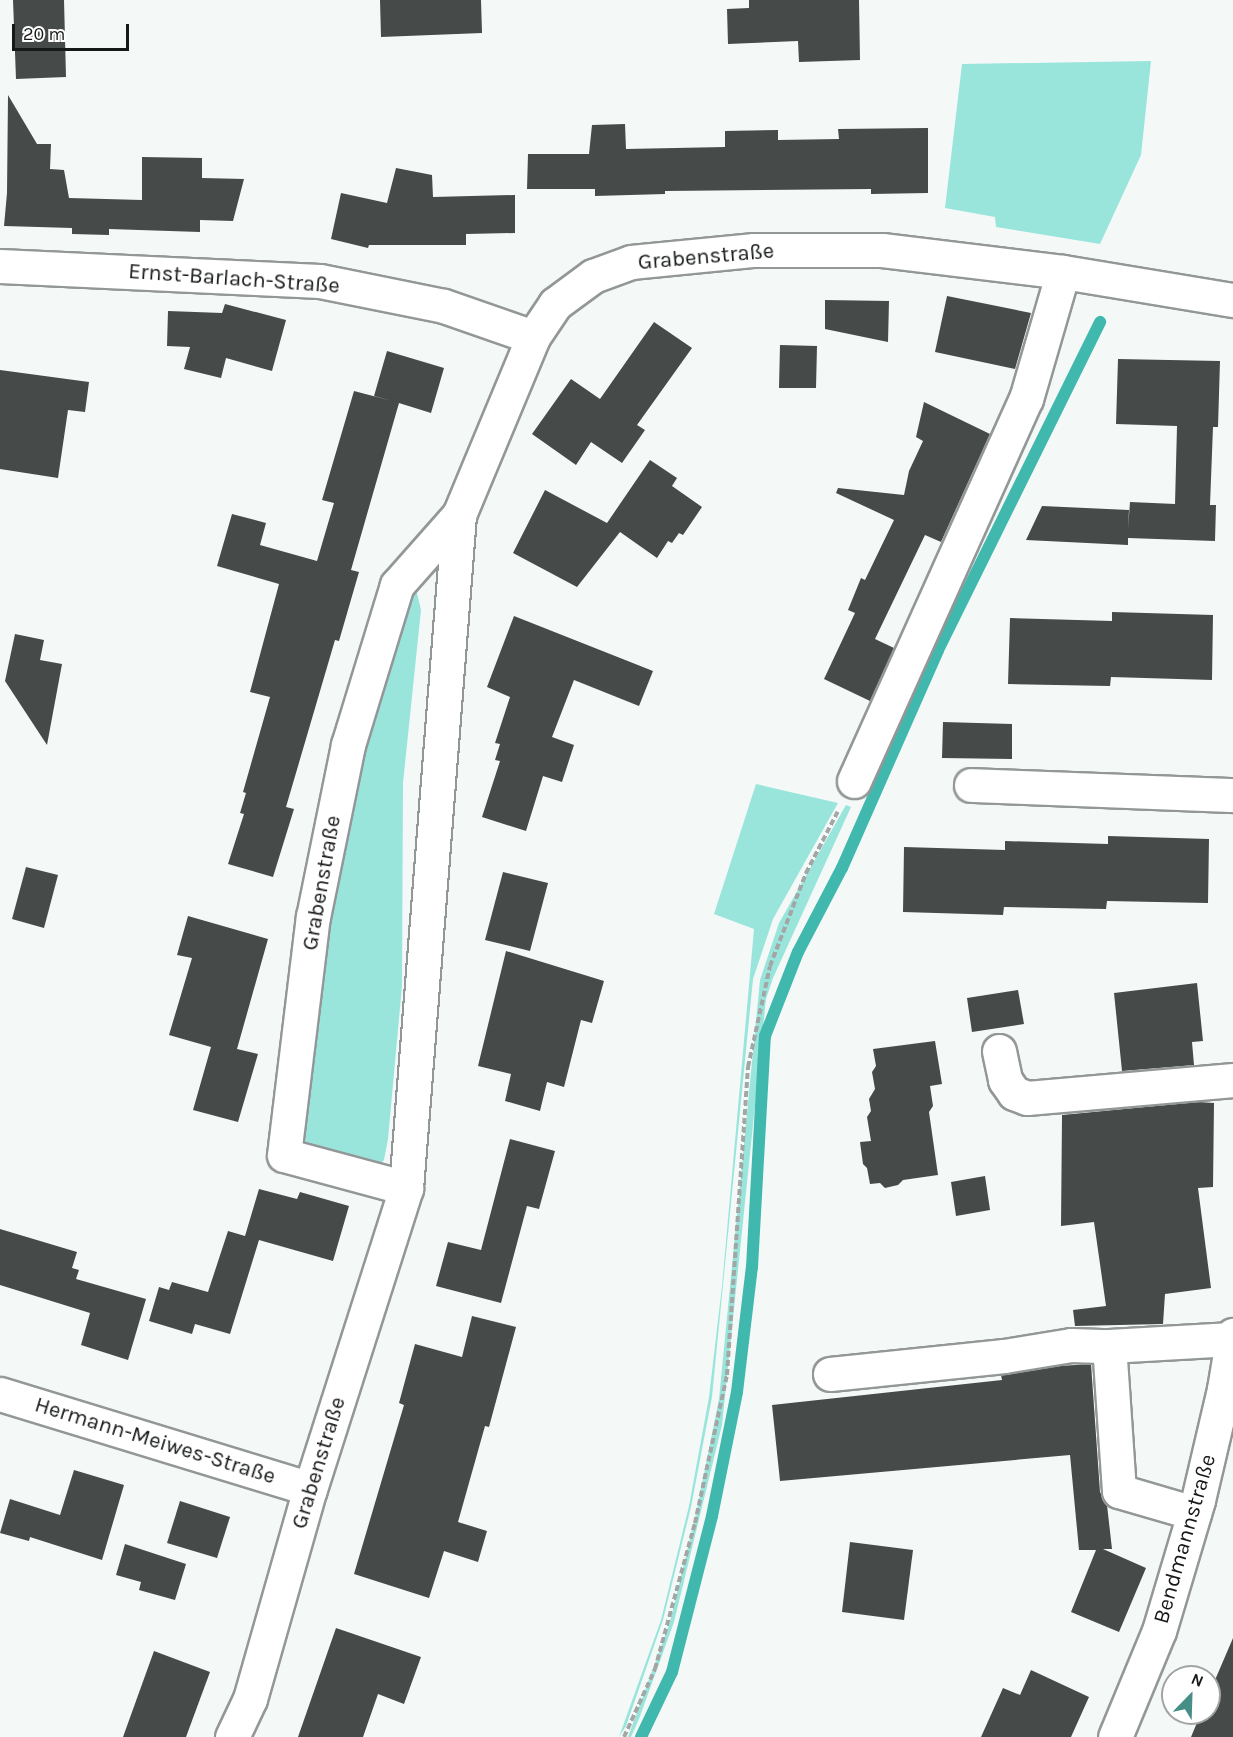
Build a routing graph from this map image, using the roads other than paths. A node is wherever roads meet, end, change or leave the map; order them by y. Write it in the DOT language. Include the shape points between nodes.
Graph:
graph roads {
  1 [pos="0,266"];
  2 [pos="1063,272"];
  3 [pos="1233,300"];
  4 [pos="533,337"];
  5 [pos="459,515"];
  6 [pos="854,781"];
  7 [pos="971,785"];
  8 [pos="1233,795"];
  9 [pos="999,1051"];
  10 [pos="1233,1080"];
  11 [pos="406,1188"];
  12 [pos="1233,1337"];
  13 [pos="1109,1346"];
  14 [pos="830,1374"];
  15 [pos="0,1394"];
  16 [pos="310,1488"];
  17 [pos="1194,1513"];
  18 [pos="232,1737"];
  19 [pos="1115,1737"];
  1 -- 4 [label="street, Ernst-Barlach-Straße" via="320,281 444,306"];
  2 -- 3 [label="street, Grabenstraße"];
  2 -- 4 [label="street, Grabenstraße" via="882,250 754,250 631,262 592,276 555,304"];
  2 -- 6 [label="street" via="1026,399"];
  4 -- 5 [label="street, Grabenstraße"];
  5 -- 11 [label="street, Grabenstraße"];
  5 -- 11 [label="street, Grabenstraße" via="397,585 348,745 313,917 284,1155"];
  7 -- 8 [label="street"];
  9 -- 10 [label="street" via="1005,1080 1014,1093 1027,1098"];
  11 -- 16 [label="street, Grabenstraße"];
  12 -- 13 [label="street"];
  12 -- 17 [label="street, Bendmannstraße"];
  13 -- 14 [label="street" via="1071,1345"];
  13 -- 17 [label="street" via="1119,1491"];
  15 -- 16 [label="street, Hermann-Meiwes-Straße"];
  16 -- 18 [label="street, Grabenstraße" via="250,1699"];
  17 -- 19 [label="street, Bendmannstraße" via="1159,1631"];
}
